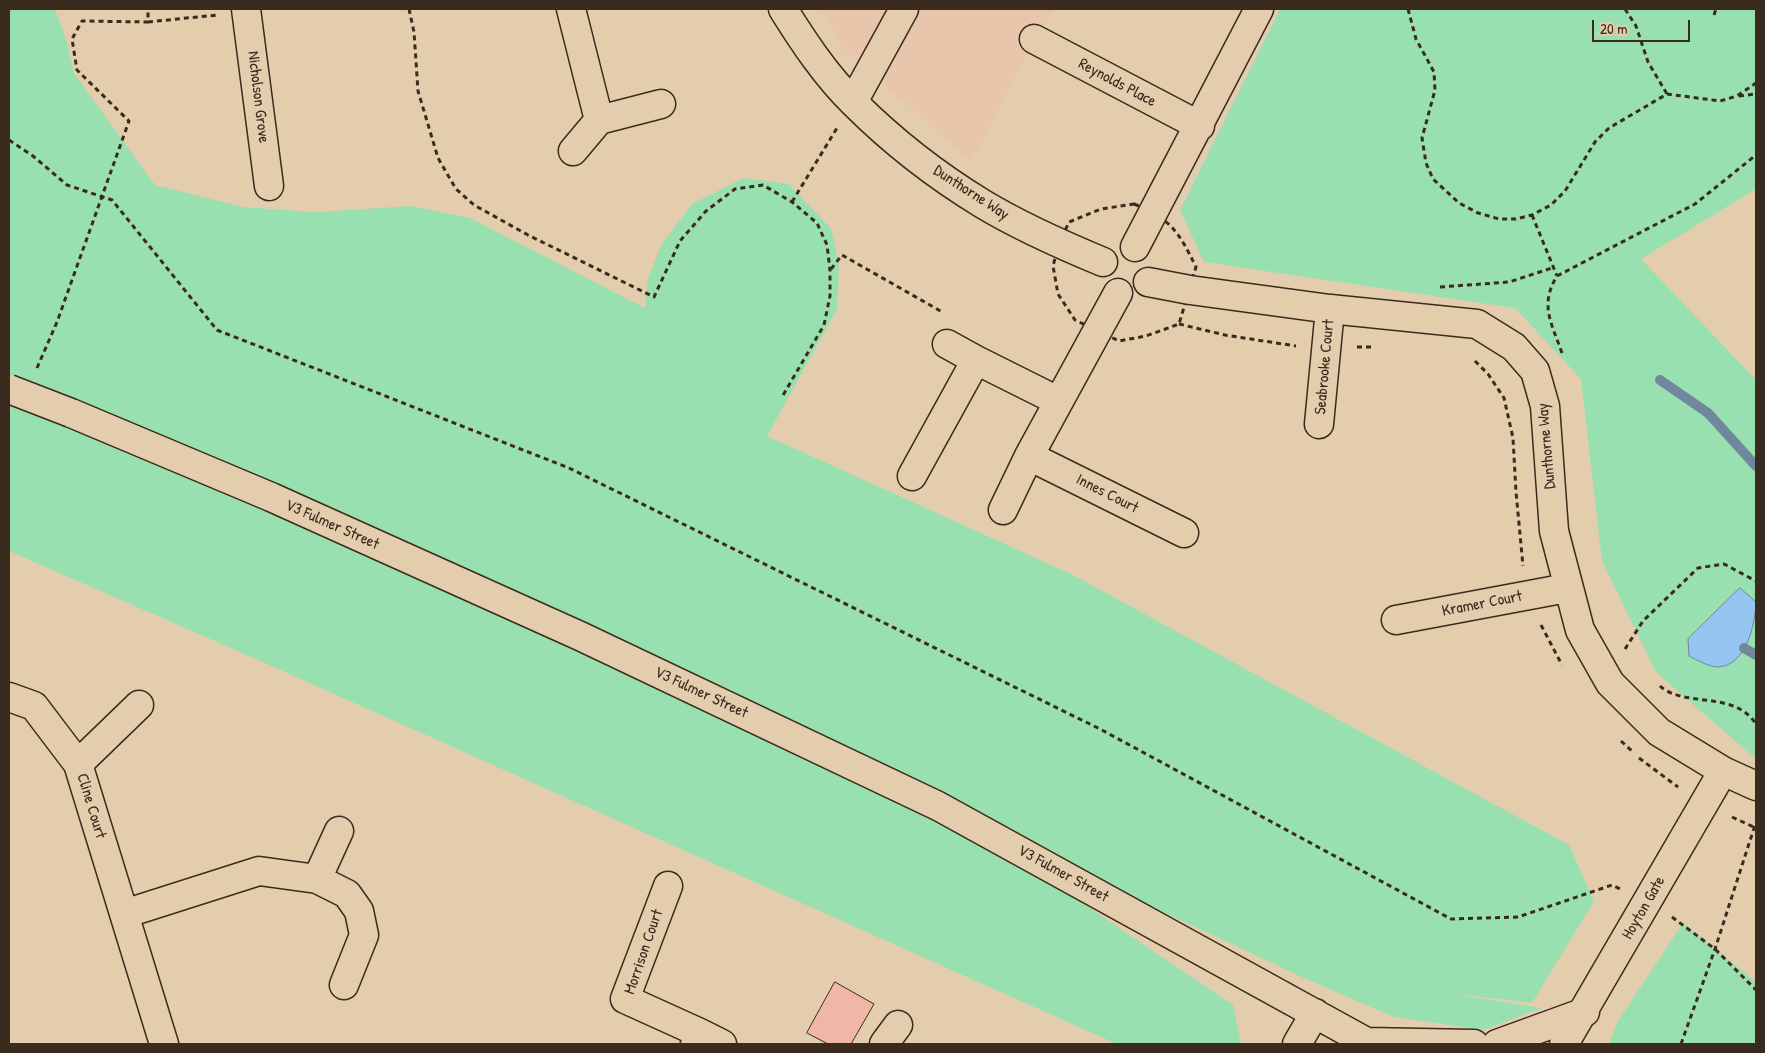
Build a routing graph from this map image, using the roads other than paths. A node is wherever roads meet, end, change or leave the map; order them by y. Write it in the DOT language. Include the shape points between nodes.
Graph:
graph roads {
  1 [pos="571,9"];
  2 [pos="783,9"];
  3 [pos="904,9"];
  4 [pos="1259,9"];
  5 [pos="247,10"];
  6 [pos="1034,40"];
  7 [pos="853,102"];
  8 [pos="661,104"];
  9 [pos="599,120"];
  10 [pos="1200,126"];
  11 [pos="573,151"];
  12 [pos="269,186"];
  13 [pos="1135,247"];
  14 [pos="1103,262"];
  15 [pos="1148,282"];
  16 [pos="1118,292"];
  17 [pos="1330,310"];
  18 [pos="947,344"];
  19 [pos="976,360"];
  20 [pos="9,389"];
  21 [pos="1058,402"];
  22 [pos="1320,424"];
  23 [pos="1029,456"];
  24 [pos="912,476"];
  25 [pos="1004,510"];
  26 [pos="1184,533"];
  27 [pos="1567,588"];
  28 [pos="1396,620"];
  29 [pos="9,697"];
  30 [pos="139,705"];
  31 [pos="78,764"];
  32 [pos="1723,771"];
  33 [pos="1756,786"];
  34 [pos="340,831"];
  35 [pos="317,879"];
  36 [pos="668,886"];
  37 [pos="124,914"];
  38 [pos="344,985"];
  39 [pos="1585,1012"];
  40 [pos="1315,1013"];
  41 [pos="706,1041"];
  42 [pos="1368,1043"];
  43 [pos="164,1044"];
  44 [pos="1297,1044"];
  45 [pos="1474,1044"];
  46 [pos="1497,1044"];
  47 [pos="1564,1044"];
  1 -- 9 [label="street"];
  2 -- 7 [label="street, Dunthorne Way" via="803,41"];
  3 -- 7 [label="street"];
  4 -- 10 [label="street"];
  5 -- 12 [label="street, Nicholson Grove"];
  6 -- 10 [label="street, Reynolds Place"];
  7 -- 14 [label="street, Dunthorne Way" via="906,149 983,204 1059,244"];
  8 -- 9 [label="street"];
  9 -- 11 [label="street"];
  10 -- 13 [label="street"];
  13 -- 14 [label="street" via="1117,247 1107,254"];
  13 -- 15 [label="street" via="1148,258 1151,266"];
  14 -- 16 [label="street" via="1104,280"];
  15 -- 16 [label="street" via="1132,294"];
  15 -- 17 [label="street, Dunthorne Way"];
  16 -- 21 [label="street"];
  17 -- 22 [label="street, Seabrooke Court"];
  17 -- 27 [label="street, Dunthorne Way" via="1477,324 1514,347 1535,371 1545,406 1554,531"];
  18 -- 19 [label="street"];
  19 -- 21 [label="street"];
  19 -- 24 [label="street"];
  20 -- 40 [label="street, V3 Fulmer Street, bridge" via="271,497 580,636 938,806"];
  21 -- 23 [label="street"];
  23 -- 25 [label="street"];
  23 -- 26 [label="street, Innes Court"];
  27 -- 28 [label="street, Kramer Court"];
  27 -- 32 [label="street, Dunthorne Way" via="1580,630 1610,683 1659,732"];
  29 -- 31 [label="street, Cline Court" via="34,706"];
  30 -- 31 [label="street"];
  31 -- 37 [label="street, Cline Court"];
  32 -- 33 [label="street, Dunthorne Way"];
  32 -- 39 [label="street, Hoyton Gate"];
  34 -- 35 [label="street"];
  35 -- 37 [label="street" via="259,871"];
  35 -- 38 [label="street" via="347,894 359,911 364,935"];
  36 -- 41 [label="street, Morrison Court" via="625,999"];
  37 -- 43 [label="street, Cline Court"];
  39 -- 46 [label="street"];
  39 -- 47 [label="street, Hoyton Gate"];
  40 -- 42 [label="street, V3 Fulmer Street"];
  40 -- 44 [label="street"];
  42 -- 45 [label="street"];
}
